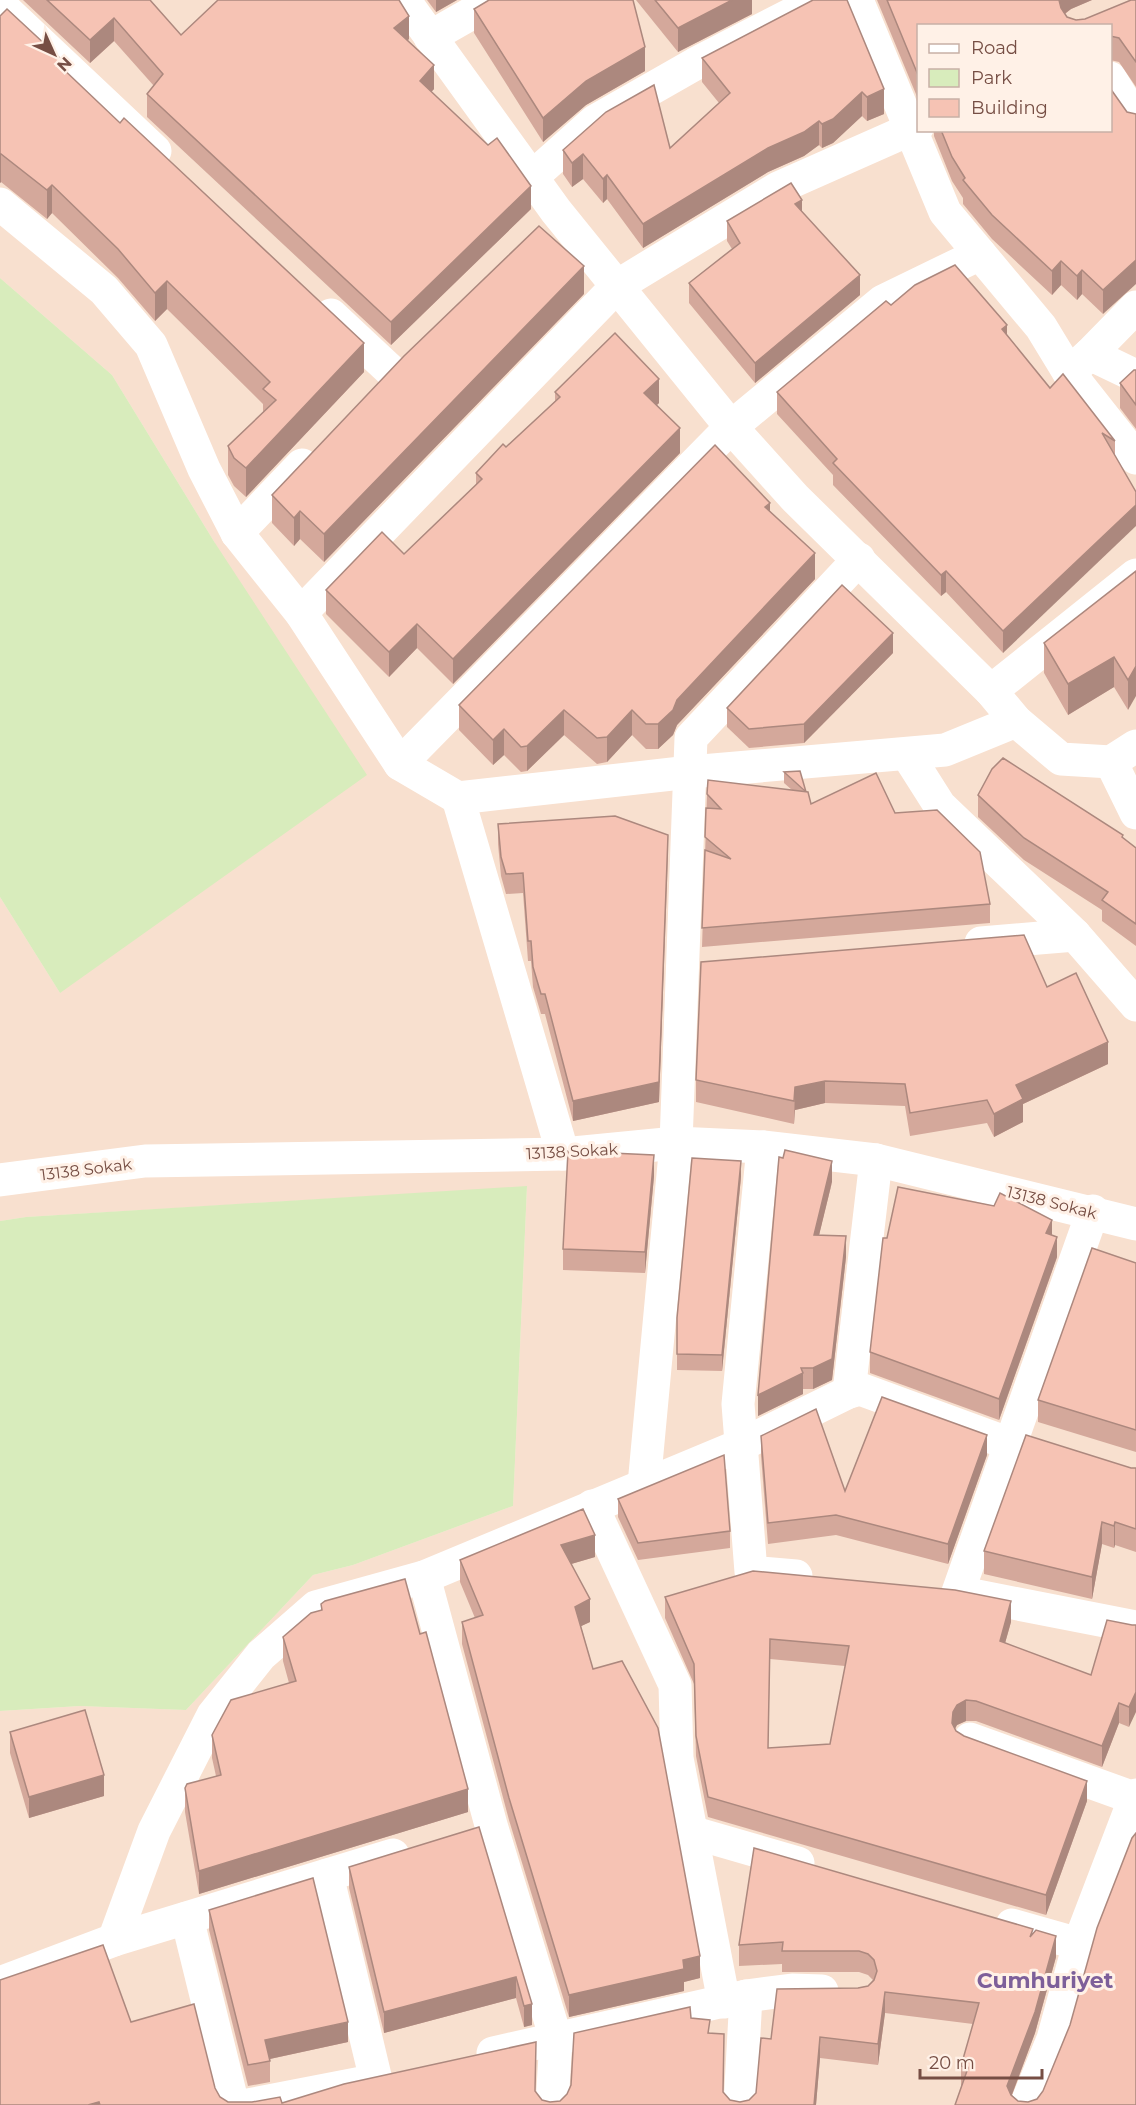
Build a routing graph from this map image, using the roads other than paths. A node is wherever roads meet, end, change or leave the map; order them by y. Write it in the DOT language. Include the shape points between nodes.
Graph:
graph roads {
  1 [pos="404,0"];
  2 [pos="495,0"];
  3 [pos="819,0"];
  4 [pos="857,0"];
  5 [pos="0,5"];
  6 [pos="430,37"];
  7 [pos="1112,81"];
  8 [pos="1136,120"];
  9 [pos="915,128"];
  10 [pos="174,168"];
  11 [pos="531,178"];
  12 [pos="0,204"];
  13 [pos="556,211"];
  14 [pos="531,235"];
  15 [pos="980,254"];
  16 [pos="617,286"];
  17 [pos="313,298"];
  18 [pos="1136,307"];
  19 [pos="416,347"];
  20 [pos="1080,364"];
  21 [pos="391,371"];
  22 [pos="1136,376"];
  23 [pos="367,397"];
  24 [pos="731,427"];
  25 [pos="326,439"];
  26 [pos="1136,458"];
  27 [pos="237,533"];
  28 [pos="859,559"];
  29 [pos="1136,575"];
  30 [pos="301,613"];
  31 [pos="991,691"];
  32 [pos="1016,721"];
  33 [pos="907,754"];
  34 [pos="1124,754"];
  35 [pos="400,764"];
  36 [pos="690,772"];
  37 [pos="458,798"];
  38 [pos="1136,813"];
  39 [pos="1075,935"];
  40 [pos="957,945"];
  41 [pos="1136,1005"];
  42 [pos="676,1143"];
  43 [pos="763,1147"];
  44 [pos="563,1154"];
  45 [pos="876,1160"];
  46 [pos="0,1180"];
  47 [pos="1093,1211"];
  48 [pos="1136,1224"];
  49 [pos="849,1392"];
  50 [pos="1012,1439"];
  51 [pos="1047,1444"];
  52 [pos="741,1445"];
  53 [pos="644,1485"];
  54 [pos="592,1506"];
  55 [pos="752,1572"];
  56 [pos="424,1577"];
  57 [pos="820,1579"];
  58 [pos="717,1582"];
  59 [pos="924,1589"];
  60 [pos="958,1592"];
  61 [pos="672,1596"];
  62 [pos="638,1606"];
  63 [pos="1136,1627"];
  64 [pos="970,1738"];
  65 [pos="1135,1797"];
  66 [pos="491,1825"];
  67 [pos="691,1832"];
  68 [pos="458,1835"];
  69 [pos="425,1845"];
  70 [pos="828,1872"];
  71 [pos="327,1875"];
  72 [pos="187,1918"];
  73 [pos="988,1918"];
  74 [pos="114,1940"];
  75 [pos="1079,1944"];
  76 [pos="0,1983"];
  77 [pos="847,1991"];
  78 [pos="735,1999"];
  79 [pos="556,2039"];
  80 [pos="466,2060"];
  81 [pos="409,2073"];
  82 [pos="376,2080"];
  83 [pos="233,2105"];
  84 [pos="248,2105"];
  85 [pos="552,2105"];
  86 [pos="740,2105"];
  87 [pos="1026,2105"];
  1 -- 6 [label="street"];
  2 -- 6 [label="street"];
  3 -- 11 [label="street" via="595,121"];
  4 -- 9 [label="street"];
  5 -- 10 [label="street"];
  6 -- 11 [label="street"];
  7 -- 8 [label="street"];
  9 -- 15 [label="street" via="945,212"];
  9 -- 16 [label="street" via="778,188"];
  11 -- 13 [label="street"];
  12 -- 27 [label="street" via="104,290 151,345 204,469"];
  13 -- 14 [label="street"];
  13 -- 16 [label="street"];
  15 -- 20 [label="street" via="1041,327"];
  15 -- 24 [label="street" via="883,301"];
  16 -- 24 [label="street"];
  16 -- 30 [label="street"];
  17 -- 21 [label="street"];
  18 -- 20 [label="street"];
  19 -- 21 [label="street"];
  20 -- 22 [label="street"];
  20 -- 26 [label="street"];
  21 -- 23 [label="street"];
  24 -- 28 [label="street" via="795,498"];
  24 -- 35 [label="street"];
  25 -- 27 [label="street"];
  27 -- 30 [label="street"];
  28 -- 31 [label="street"];
  28 -- 36 [label="street" via="691,738"];
  29 -- 31 [label="street"];
  30 -- 35 [label="street"];
  31 -- 32 [label="street"];
  32 -- 33 [label="street" via="945,750"];
  32 -- 34 [label="street" via="1061,759"];
  33 -- 36 [label="street"];
  33 -- 39 [label="street" via="940,806"];
  34 -- 38 [label="street"];
  35 -- 37 [label="street"];
  36 -- 37 [label="street"];
  36 -- 42 [label="street" via="695,966"];
  37 -- 44 [label="street"];
  39 -- 40 [label="street"];
  39 -- 41 [label="street"];
  42 -- 43 [label="street, 13138 Sokak"];
  42 -- 44 [label="street, 13138 Sokak"];
  42 -- 53 [label="street"];
  43 -- 45 [label="street, 13138 Sokak"];
  43 -- 52 [label="street" via="738,1404"];
  44 -- 46 [label="street, 13138 Sokak" via="145,1161"];
  45 -- 47 [label="street, 13138 Sokak"];
  45 -- 49 [label="street"];
  47 -- 48 [label="street, 13138 Sokak"];
  47 -- 50 [label="street"];
  49 -- 50 [label="street" via="860,1389"];
  49 -- 52 [label="street"];
  50 -- 51 [label="street"];
  50 -- 60 [label="street"];
  52 -- 53 [label="street"];
  52 -- 55 [label="street"];
  53 -- 54 [label="street"];
  54 -- 56 [label="street"];
  54 -- 62 [label="street"];
  55 -- 57 [label="street"];
  55 -- 58 [label="street"];
  56 -- 66 [label="street"];
  56 -- 74 [label="street" via="316,1607 261,1655 213,1715 154,1831"];
  59 -- 60 [label="street"];
  60 -- 63 [label="street"];
  61 -- 62 [label="street"];
  62 -- 67 [label="street" via="675,1685 677,1758"];
  64 -- 65 [label="street"];
  65 -- 75 [label="street"];
  66 -- 68 [label="street"];
  66 -- 79 [label="street"];
  67 -- 70 [label="street"];
  67 -- 78 [label="street"];
  69 -- 71 [label="street"];
  71 -- 72 [label="street"];
  71 -- 82 [label="street"];
  72 -- 74 [label="street"];
  72 -- 83 [label="street"];
  73 -- 75 [label="street"];
  74 -- 76 [label="street"];
  75 -- 87 [label="street" via="1053,2039"];
  77 -- 78 [label="street" via="792,1990"];
  78 -- 79 [label="street"];
  78 -- 86 [label="street"];
  79 -- 80 [label="street"];
  79 -- 85 [label="street"];
  81 -- 82 [label="street"];
  82 -- 84 [label="street"];
}
